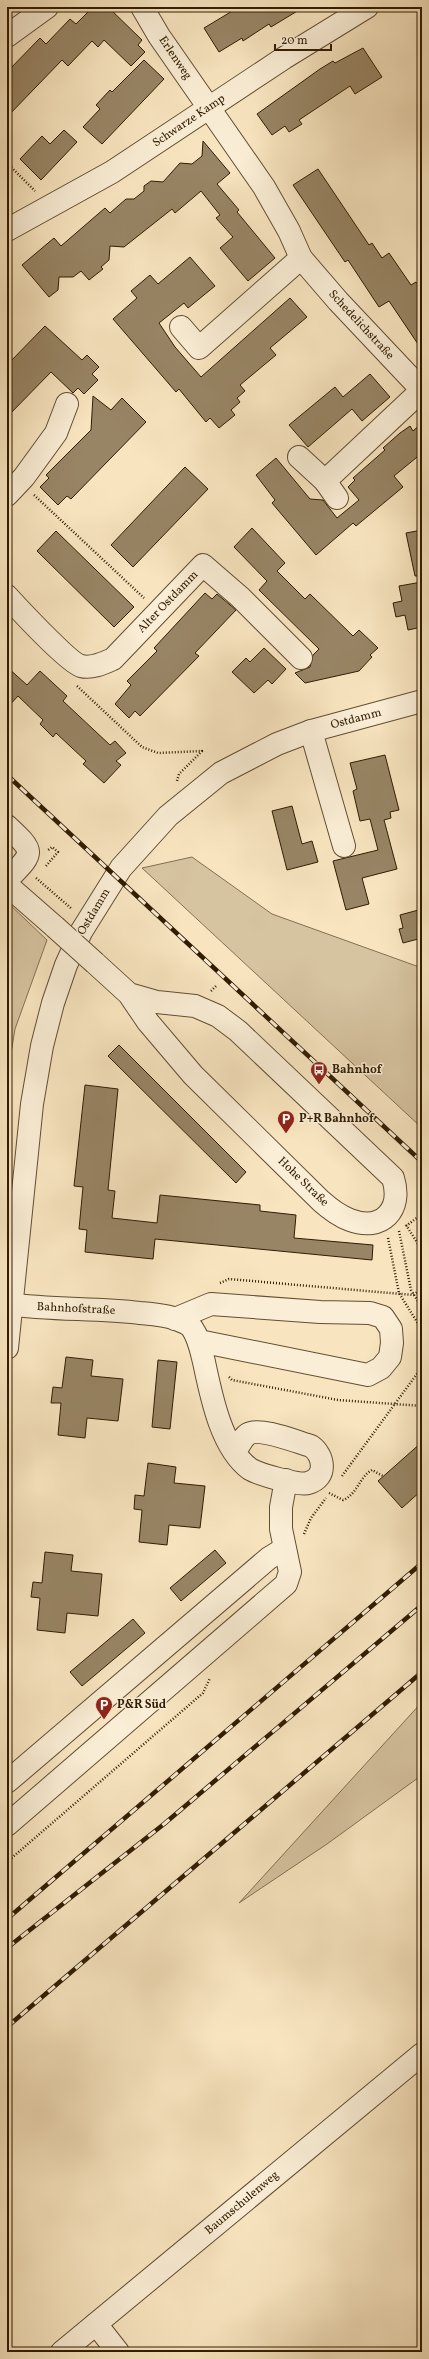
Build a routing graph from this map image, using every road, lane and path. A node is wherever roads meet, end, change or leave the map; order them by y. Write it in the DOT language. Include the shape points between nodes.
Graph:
graph roads {
  1 [pos="47,7"];
  2 [pos="142,7"];
  3 [pos="367,7"];
  4 [pos="7,36"];
  5 [pos="209,108"];
  6 [pos="7,163"];
  7 [pos="52,207"];
  8 [pos="7,230"];
  9 [pos="301,258"];
  10 [pos="181,327"];
  11 [pos="422,390"];
  12 [pos="67,404"];
  13 [pos="299,457"];
  14 [pos="325,481"];
  15 [pos="13,488"];
  16 [pos="337,498"];
  17 [pos="7,596"];
  18 [pos="159,612"];
  19 [pos="301,658"];
  20 [pos="80,666"];
  21 [pos="422,701"];
  22 [pos="311,731"];
  23 [pos="168,816"];
  24 [pos="7,826"];
  25 [pos="48,844"];
  26 [pos="52,846"];
  27 [pos="344,846"];
  28 [pos="58,852"];
  29 [pos="44,867"];
  30 [pos="40,872"];
  31 [pos="7,880"];
  32 [pos="7,885"];
  33 [pos="88,922"];
  34 [pos="129,994"];
  35 [pos="422,1214"];
  36 [pos="394,1219"];
  37 [pos="422,1250"];
  38 [pos="9,1304"];
  39 [pos="422,1308"];
  40 [pos="175,1319"];
  41 [pos="422,1330"];
  42 [pos="199,1341"];
  43 [pos="7,1348"];
  44 [pos="422,1367"];
  45 [pos="225,1374"];
  46 [pos="396,1404"];
  47 [pos="422,1406"];
  48 [pos="235,1452"];
  49 [pos="383,1476"];
  50 [pos="286,1480"];
  51 [pos="339,1480"];
  52 [pos="334,1487"];
  53 [pos="329,1493"];
  54 [pos="284,1549"];
  55 [pos="7,1782"];
  56 [pos="7,1825"];
  57 [pos="422,2054"];
  58 [pos="96,2324"];
  59 [pos="62,2352"];
  60 [pos="118,2352"];
  1 -- 4 [label="street"];
  2 -- 5 [label="street, Erlenweg"];
  3 -- 5 [label="street, Schwarze Kamp"];
  5 -- 7 [label="street, Schwarze Kamp" via="112,172"];
  5 -- 9 [label="street, Schedelichstraße" via="264,187"];
  6 -- 7 [label="path"];
  7 -- 8 [label="street, Schwarze Kamp"];
  9 -- 10 [label="street" via="199,348"];
  9 -- 11 [label="street, Schedelichstraße"];
  11 -- 14 [label="street, Schedelichstraße"];
  12 -- 15 [label="street" via="56,433"];
  13 -- 14 [label="street"];
  14 -- 16 [label="street"];
  15 -- 18 [label="path"];
  17 -- 20 [label="street"];
  18 -- 19 [label="street, Alter Ostdamm" via="203,565 240,597"];
  18 -- 20 [label="street, Alter Ostdamm" via="113,658 94,666"];
  20 -- 23 [label="path" via="74,678 76,684 142,747 158,753 202,750 179,774"];
  21 -- 22 [label="street, Ostdamm"];
  22 -- 23 [label="street, Ostdamm" via="278,744 221,773"];
  22 -- 27 [label="street"];
  23 -- 33 [label="street, Ostdamm" via="121,868"];
  24 -- 31 [label="street" via="28,846 29,852 27,858"];
  25 -- 26 [label="path"];
  28 -- 29 [label="path"];
  30 -- 33 [label="path" via="35,877"];
  32 -- 34 [label="street, Hohe Straße, bridge"];
  33 -- 38 [label="street, Ostdamm" via="66,965 42,1046 32,1104"];
  34 -- 36 [label="street, Hohe Straße" via="148,1022 193,1075 321,1202 350,1220 368,1223"];
  34 -- 36 [label="street, Hohe Straße" via="157,1002 195,1006 218,1016 238,1032 393,1178 397,1190"];
  35 -- 36 [label="path"];
  36 -- 37 [label="path"];
  36 -- 39 [label="path" via="399,1231 411,1290"];
  36 -- 41 [label="path" via="399,1293"];
  38 -- 40 [label="street, Bahnhofstraße" via="145,1314"];
  38 -- 43 [label="street, Ostdamm"];
  40 -- 42 [label="street" via="191,1326"];
  40 -- 42 [label="street" via="211,1304 370,1313 383,1317 391,1329 392,1343 390,1358 381,1368 368,1375"];
  42 -- 48 [label="street" via="224,1435"];
  44 -- 46 [label="path"];
  45 -- 46 [label="path" via="232,1380 338,1400"];
  46 -- 47 [label="path"];
  46 -- 51 [label="path"];
  48 -- 50 [label="street" via="250,1469"];
  48 -- 50 [label="street" via="245,1437 258,1431 311,1446 318,1451 323,1461 322,1471 317,1478 308,1484"];
  49 -- 53 [label="path" via="372,1470 368,1472 353,1493 343,1500"];
  50 -- 54 [label="street" via="281,1514"];
  52 -- 53 [label="path"];
  53 -- 54 [label="path" via="304,1530 302,1542"];
  54 -- 55 [label="street" via="269,1558"];
  54 -- 56 [label="street" via="290,1572 286,1584"];
  57 -- 58 [label="street, Baumschulenweg"];
  58 -- 59 [label="street, Baumschulenweg"];
  58 -- 60 [label="street"];
}
